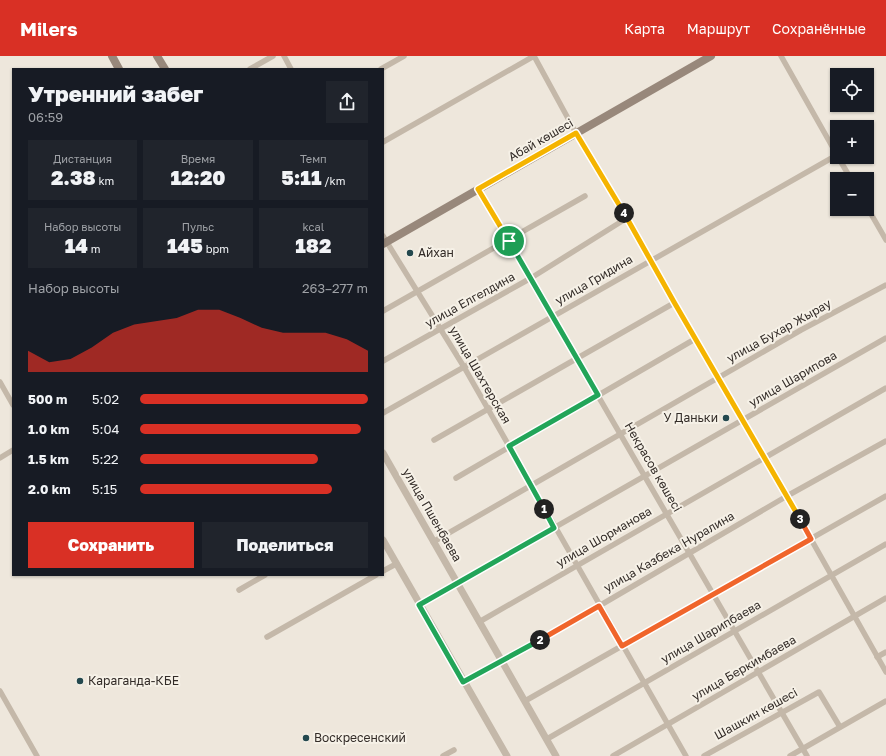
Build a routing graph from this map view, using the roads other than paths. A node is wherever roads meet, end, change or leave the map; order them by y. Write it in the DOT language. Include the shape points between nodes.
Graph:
graph roads {
  1 [pos="112,56"];
  2 [pos="157,56"];
  3 [pos="273,56"];
  4 [pos="284,56"];
  5 [pos="404,56"];
  6 [pos="534,56"];
  7 [pos="711,56"];
  8 [pos="781,56"];
  9 [pos="118,68"];
  10 [pos="164,68"];
  11 [pos="252,68"];
  12 [pos="290,68"];
  13 [pos="383,68"];
  14 [pos="576,133"];
  15 [pos="384,141"];
  16 [pos="830,144"];
  17 [pos="830,160"];
  18 [pos="478,189"];
  19 [pos="584,196"];
  20 [pos="872,216"];
  21 [pos="627,218"];
  22 [pos="886,240"];
  23 [pos="384,241"];
  24 [pos="509,241"];
  25 [pos="650,260"];
  26 [pos="531,278"];
  27 [pos="886,285"];
  28 [pos="418,292"];
  29 [pos="674,302"];
  30 [pos="384,310"];
  31 [pos="553,317"];
  32 [pos="440,328"];
  33 [pos="886,338"];
  34 [pos="695,339"];
  35 [pos="577,358"];
  36 [pos="384,360"];
  37 [pos="464,367"];
  38 [pos="718,378"];
  39 [pos="0,382"];
  40 [pos="886,388"];
  41 [pos="598,395"];
  42 [pos="12,403"];
  43 [pos="487,410"];
  44 [pos="384,412"];
  45 [pos="742,420"];
  46 [pos="621,435"];
  47 [pos="434,440"];
  48 [pos="886,440"];
  49 [pos="509,446"];
  50 [pos="12,451"];
  51 [pos="384,455"];
  52 [pos="764,456"];
  53 [pos="0,458"];
  54 [pos="645,476"];
  55 [pos="456,478"];
  56 [pos="531,487"];
  57 [pos="787,496"];
  58 [pos="886,496"];
  59 [pos="667,513"];
  60 [pos="554,528"];
  61 [pos="811,539"];
  62 [pos="384,542"];
  63 [pos="434,542"];
  64 [pos="886,544"];
  65 [pos="690,554"];
  66 [pos="396,564"];
  67 [pos="576,566"];
  68 [pos="384,570"];
  69 [pos="832,575"];
  70 [pos="263,576"];
  71 [pos="374,576"];
  72 [pos="457,583"];
  73 [pos="239,590"];
  74 [pos="714,594"];
  75 [pos="886,598"];
  76 [pos="419,605"];
  77 [pos="599,606"];
  78 [pos="854,616"];
  79 [pos="479,622"];
  80 [pos="735,631"];
  81 [pos="267,637"];
  82 [pos="622,646"];
  83 [pos="886,652"];
  84 [pos="877,657"];
  85 [pos="502,661"];
  86 [pos="886,672"];
  87 [pos="759,673"];
  88 [pos="463,682"];
  89 [pos="644,683"];
  90 [pos="0,691"];
  91 [pos="525,701"];
  92 [pos="886,701"];
  93 [pos="782,712"];
  94 [pos="667,724"];
  95 [pos="840,727"];
  96 [pos="547,740"];
  97 [pos="803,748"];
  98 [pos="454,750"];
  99 [pos="37,756"];
  100 [pos="443,756"];
  101 [pos="507,756"];
  102 [pos="556,756"];
  103 [pos="613,756"];
  104 [pos="686,756"];
  105 [pos="704,756"];
  106 [pos="790,756"];
  107 [pos="807,756"];
  1 -- 9 [label="main road"];
  2 -- 10 [label="main road"];
  3 -- 11 [label="street"];
  4 -- 12 [label="street"];
  5 -- 13 [label="street"];
  6 -- 14 [label="street"];
  6 -- 15 [label="street"];
  7 -- 14 [label="main road, Абай көшесі"];
  8 -- 16 [label="street"];
  14 -- 18 [label="main road, Абай көшесі"];
  14 -- 21 [label="street"];
  17 -- 25 [label="street, улица Гридина"];
  18 -- 23 [label="main road, Абай көшесі"];
  18 -- 24 [label="street, Некрасов көшесі"];
  19 -- 24 [label="street"];
  20 -- 22 [label="street"];
  21 -- 25 [label="street"];
  21 -- 26 [label="street, улица Елгелдина"];
  23 -- 28 [label="street, улица Шахтерская"];
  24 -- 26 [label="street, Некрасов көшесі"];
  24 -- 28 [label="street"];
  25 -- 29 [label="street"];
  25 -- 31 [label="street, улица Гридина"];
  26 -- 31 [label="street, Некрасов көшесі"];
  26 -- 32 [label="street, улица Елгелдина"];
  27 -- 38 [label="street, улица Бухар Жырау"];
  28 -- 30 [label="street"];
  28 -- 32 [label="street, улица Шахтерская"];
  29 -- 34 [label="street"];
  29 -- 35 [label="street"];
  31 -- 35 [label="street, Некрасов көшесі"];
  31 -- 37 [label="street, улица Гридина"];
  32 -- 36 [label="street, улица Елгелдина"];
  32 -- 37 [label="street, улица Шахтерская"];
  33 -- 45 [label="street, улица Шарипова"];
  34 -- 38 [label="street"];
  34 -- 41 [label="street"];
  35 -- 41 [label="street, Некрасов көшесі"];
  35 -- 43 [label="street"];
  37 -- 43 [label="street, улица Шахтерская"];
  37 -- 44 [label="street, улица Гридина"];
  38 -- 45 [label="street"];
  38 -- 46 [label="street, улица Бухар Жырау"];
  39 -- 42 [label="street"];
  40 -- 52 [label="street, улица Шорманова"];
  41 -- 46 [label="street, Некрасов көшесі"];
  41 -- 49 [label="street"];
  43 -- 47 [label="street"];
  43 -- 49 [label="street, улица Шахтерская"];
  45 -- 52 [label="street"];
  45 -- 54 [label="street, улица Шарипова"];
  46 -- 54 [label="street, Некрасов көшесі"];
  46 -- 56 [label="street, улица Бухар Жырау"];
  48 -- 57 [label="street, улица Казбека Нуралина"];
  49 -- 55 [label="street"];
  49 -- 56 [label="street, улица Шахтерская"];
  50 -- 53 [label="street"];
  51 -- 63 [label="street, улица Пшенбаева"];
  52 -- 57 [label="street"];
  52 -- 59 [label="street, улица Шорманова"];
  54 -- 59 [label="street, Некрасов көшесі"];
  54 -- 60 [label="street, улица Шарипова"];
  56 -- 60 [label="street, улица Шахтерская"];
  56 -- 63 [label="street, улица Бухар Жырау"];
  57 -- 61 [label="street"];
  57 -- 65 [label="street, улица Казбека Нуралина"];
  58 -- 61 [label="street"];
  59 -- 65 [label="street, Некрасов көшесі"];
  59 -- 67 [label="street, улица Шорманова"];
  60 -- 67 [label="street, улица Шахтерская"];
  60 -- 72 [label="street, улица Шарипова"];
  61 -- 69 [label="street"];
  61 -- 74 [label="street"];
  62 -- 66 [label="street"];
  63 -- 72 [label="street, улица Пшенбаева"];
  64 -- 69 [label="street, улица Шарипбаева"];
  65 -- 74 [label="street, Некрасов көшесі"];
  65 -- 77 [label="street, улица Казбека Нуралина"];
  66 -- 68 [label="street"];
  66 -- 76 [label="street"];
  67 -- 77 [label="street, улица Шахтерская"];
  67 -- 79 [label="street, улица Шорманова"];
  69 -- 78 [label="street"];
  69 -- 80 [label="street, улица Шарипбаева"];
  70 -- 73 [label="street"];
  71 -- 81 [label="street"];
  72 -- 76 [label="street, улица Шарипова"];
  72 -- 79 [label="street, улица Пшенбаева"];
  74 -- 80 [label="street, Некрасов көшесі"];
  74 -- 82 [label="street"];
  75 -- 78 [label="street, улица Беркимбаева"];
  76 -- 88 [label="street"];
  77 -- 82 [label="street, улица Шахтерская"];
  77 -- 85 [label="street, улица Казбека Нуралина"];
  78 -- 84 [label="street"];
  78 -- 87 [label="street, улица Беркимбаева"];
  79 -- 85 [label="street, улица Пшенбаева"];
  80 -- 87 [label="street, Некрасов көшесі"];
  80 -- 89 [label="street, улица Шарипбаева"];
  82 -- 89 [label="street, улица Шахтерская"];
  82 -- 91 [label="street"];
  83 -- 84 [label="street"];
  84 -- 86 [label="street"];
  85 -- 88 [label="street, улица Казбека Нуралина"];
  85 -- 91 [label="street, улица Пшенбаева"];
  87 -- 93 [label="street, Некрасов көшесі"];
  87 -- 94 [label="street, улица Беркимбаева"];
  88 -- 101 [label="street"];
  89 -- 94 [label="street, улица Шахтерская"];
  89 -- 96 [label="street, улица Шарипбаева"];
  90 -- 99 [label="street"];
  91 -- 96 [label="street, улица Пшенбаева"];
  92 -- 95 [label="street"];
  93 -- 95 [label="street, Шашкин көшесі" via="819,692"];
  93 -- 97 [label="street, Некрасов көшесі"];
  93 -- 105 [label="street, Шашкин көшесі"];
  94 -- 103 [label="street, улица Беркимбаева"];
  94 -- 104 [label="street, улица Шахтерская"];
  95 -- 97 [label="street"];
  96 -- 102 [label="street, улица Пшенбаева"];
  97 -- 106 [label="street"];
  97 -- 107 [label="street, Некрасов көшесі"];
  98 -- 100 [label="street"];
}
